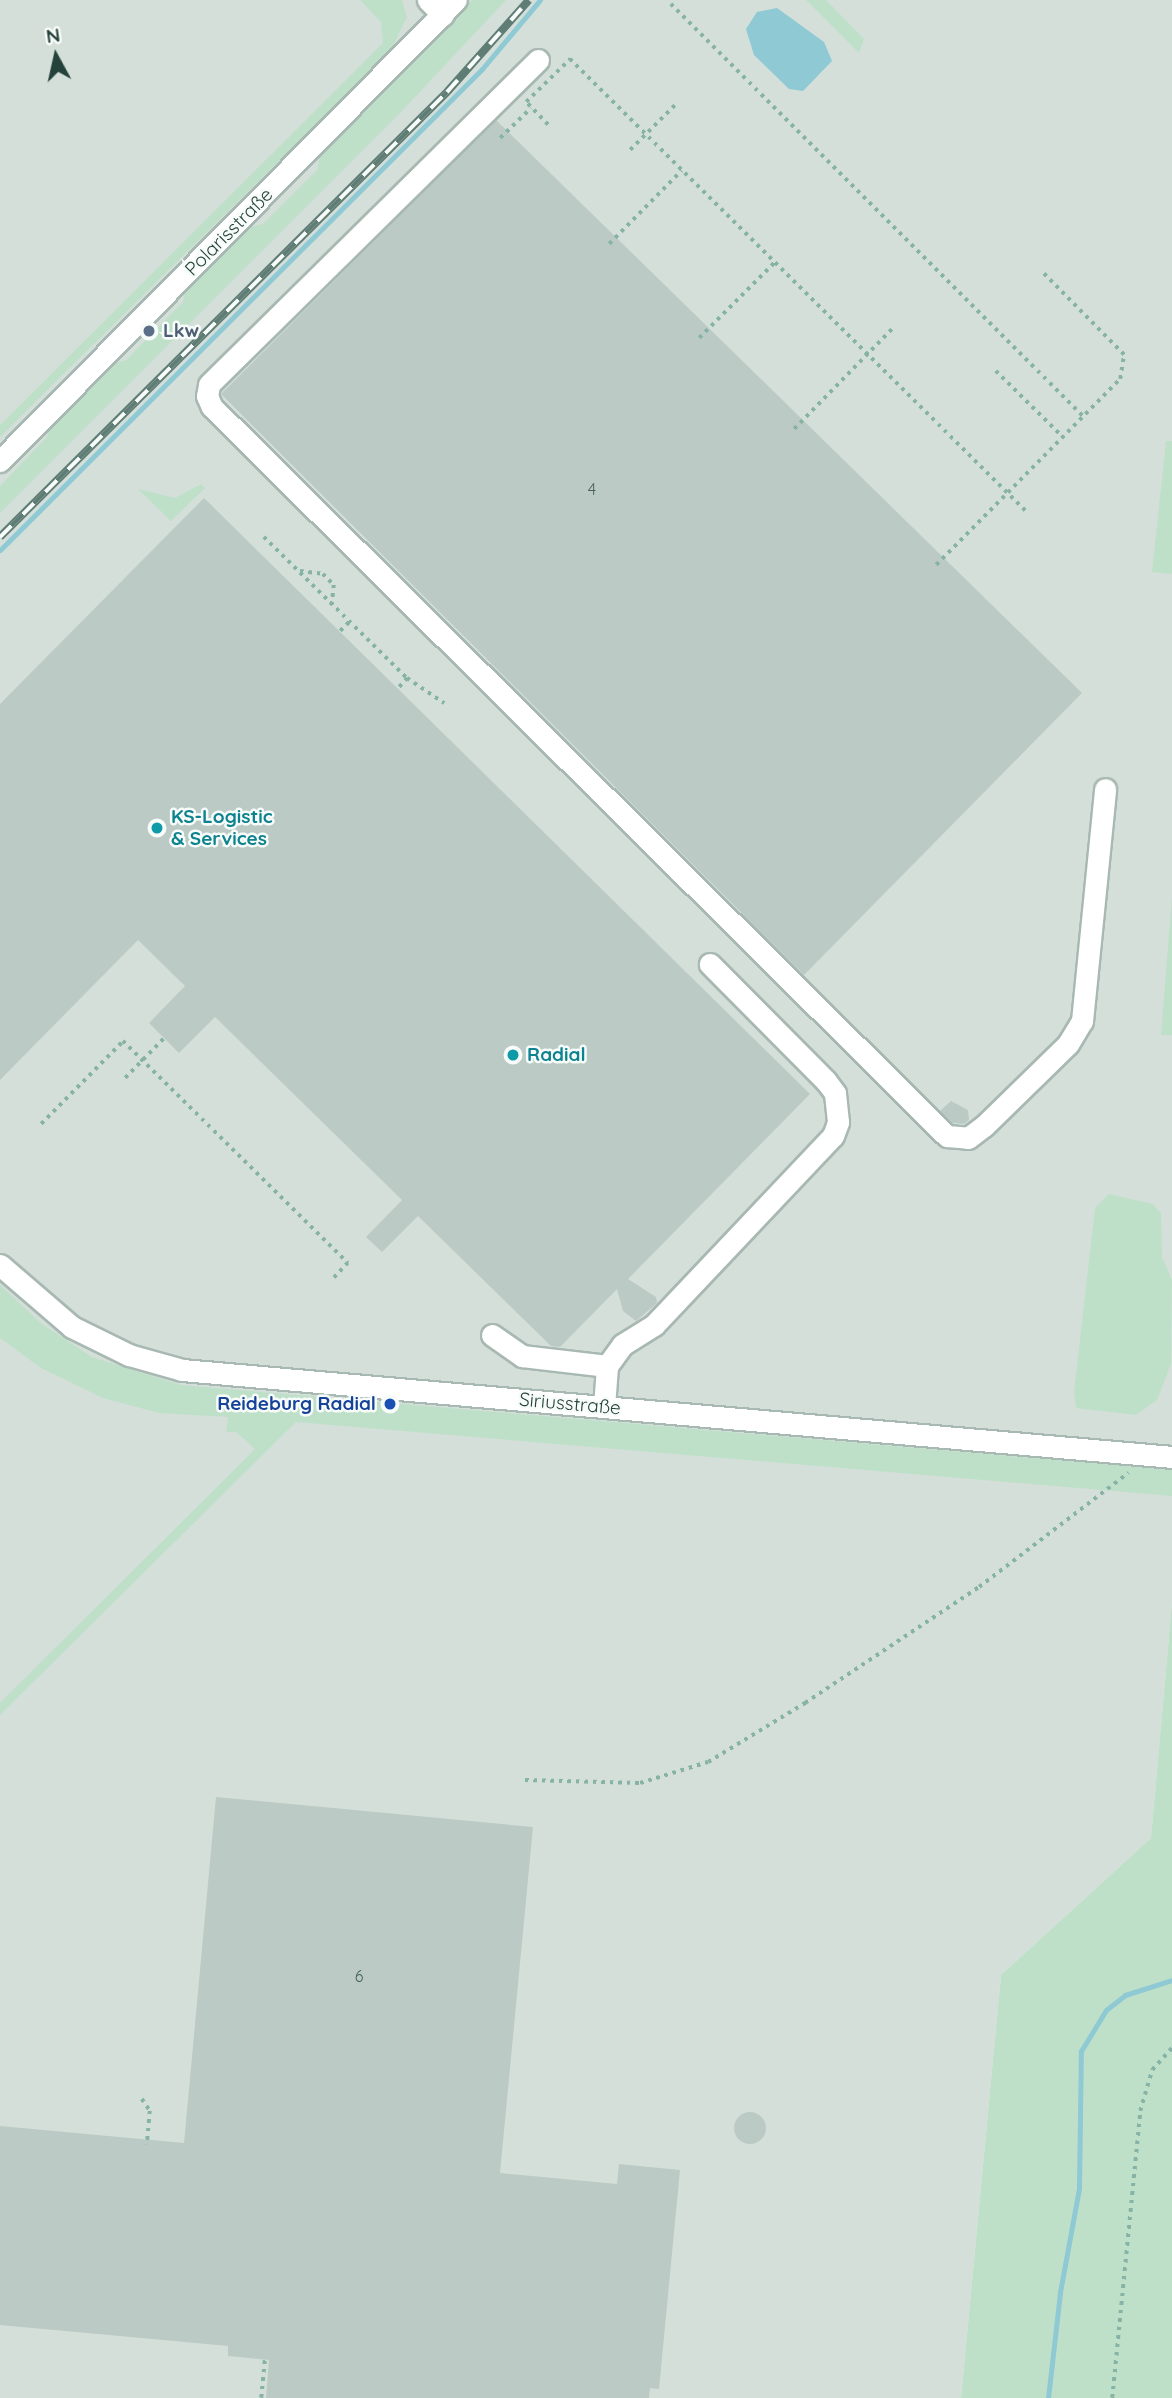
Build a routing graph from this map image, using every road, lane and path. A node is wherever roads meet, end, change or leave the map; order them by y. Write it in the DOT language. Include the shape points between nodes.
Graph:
graph roads {
  1 [pos="671,4"];
  2 [pos="442,5"];
  3 [pos="538,60"];
  4 [pos="676,105"];
  5 [pos="531,108"];
  6 [pos="548,125"];
  7 [pos="646,134"];
  8 [pos="500,138"];
  9 [pos="630,150"];
  10 [pos="682,170"];
  11 [pos="609,244"];
  12 [pos="775,261"];
  13 [pos="1041,271"];
  14 [pos="892,329"];
  15 [pos="699,338"];
  16 [pos="868,354"];
  17 [pos="996,372"];
  18 [pos="1084,417"];
  19 [pos="794,429"];
  20 [pos="1063,438"];
  21 [pos="0,461"];
  22 [pos="1009,493"];
  23 [pos="1029,514"];
  24 [pos="264,537"];
  25 [pos="936,565"];
  26 [pos="298,571"];
  27 [pos="332,605"];
  28 [pos="349,622"];
  29 [pos="340,631"];
  30 [pos="407,678"];
  31 [pos="399,687"];
  32 [pos="444,703"];
  33 [pos="1105,789"];
  34 [pos="710,964"];
  35 [pos="164,1038"];
  36 [pos="143,1060"];
  37 [pos="125,1078"];
  38 [pos="41,1124"];
  39 [pos="0,1265"];
  40 [pos="332,1280"];
  41 [pos="492,1335"];
  42 [pos="607,1366"];
  43 [pos="604,1407"];
  44 [pos="1140,1454"];
  45 [pos="1172,1457"];
  46 [pos="525,1780"];
  47 [pos="1172,2048"];
  48 [pos="142,2099"];
  49 [pos="147,2145"];
  50 [pos="265,2356"];
  51 [pos="261,2398"];
  52 [pos="1112,2398"];
  1 -- 18 [label="path"];
  2 -- 21 [label="street, Polarisstraße"];
  3 -- 33 [label="street" via="209,385 212,407 947,1136 968,1138 984,1126 1068,1044 1082,1021"];
  4 -- 7 [label="path"];
  5 -- 6 [label="path"];
  5 -- 7 [label="path" via="526,103 570,59"];
  5 -- 8 [label="path"];
  7 -- 9 [label="path"];
  7 -- 10 [label="path"];
  10 -- 11 [label="path"];
  10 -- 12 [label="path"];
  12 -- 15 [label="path"];
  12 -- 16 [label="path"];
  13 -- 18 [label="path" via="1124,355 1120,379"];
  14 -- 16 [label="path"];
  16 -- 19 [label="path"];
  16 -- 22 [label="path"];
  17 -- 20 [label="path"];
  18 -- 20 [label="path"];
  20 -- 22 [label="path"];
  22 -- 23 [label="path"];
  22 -- 25 [label="path"];
  24 -- 26 [label="path"];
  26 -- 27 [label="path"];
  26 -- 27 [label="path" via="323,574 334,584"];
  27 -- 28 [label="path"];
  28 -- 29 [label="path"];
  28 -- 30 [label="path"];
  30 -- 31 [label="path"];
  30 -- 32 [label="path"];
  34 -- 42 [label="street" via="826,1080 835,1093 838,1122 833,1136 654,1325 622,1345"];
  35 -- 36 [label="path"];
  36 -- 37 [label="path"];
  36 -- 38 [label="path" via="123,1041"];
  36 -- 40 [label="path" via="348,1263"];
  39 -- 43 [label="street, Siriusstraße" via="72,1327 129,1355 172,1368"];
  41 -- 42 [label="street" via="522,1356"];
  42 -- 43 [label="street"];
  43 -- 44 [label="street, Siriusstraße"];
  44 -- 45 [label="street, Siriusstraße"];
  44 -- 46 [label="path" via="1116,1486 979,1587 708,1762 640,1783"];
  47 -- 52 [label="path" via="1152,2070 1140,2111"];
  48 -- 49 [label="path" via="150,2111"];
  50 -- 51 [label="path"];
}
